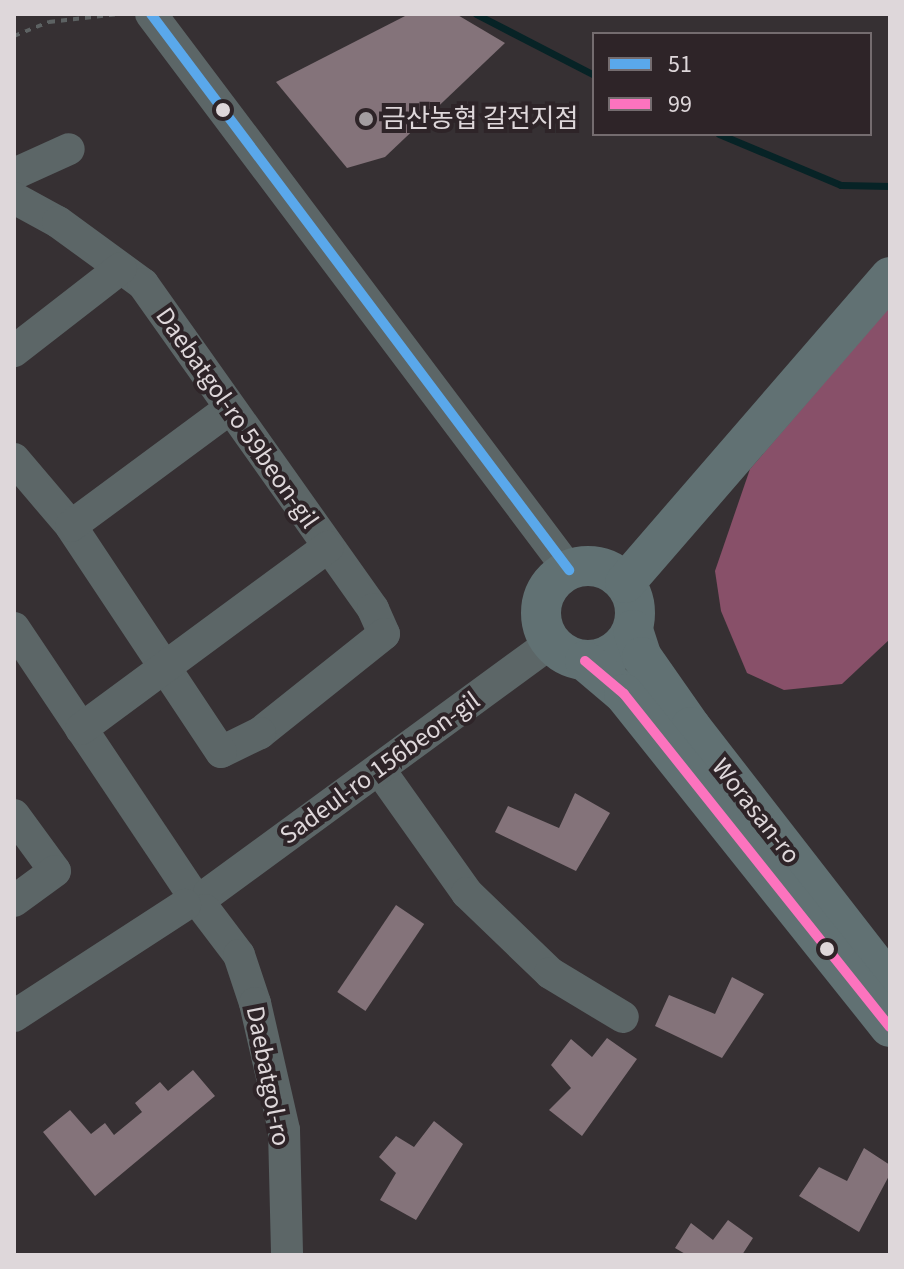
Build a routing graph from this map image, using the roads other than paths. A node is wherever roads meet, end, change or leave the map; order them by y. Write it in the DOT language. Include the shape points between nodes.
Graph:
graph roads {
  1 [pos="152,16"];
  2 [pos="69,149"];
  3 [pos="14,174"];
  4 [pos="14,198"];
  5 [pos="121,268"];
  6 [pos="890,277"];
  7 [pos="14,351"];
  8 [pos="229,409"];
  9 [pos="14,459"];
  10 [pos="71,526"];
  11 [pos="328,547"];
  12 [pos="569,570"];
  13 [pos="625,583"];
  14 [pos="14,628"];
  15 [pos="633,630"];
  16 [pos="568,652"];
  17 [pos="164,669"];
  18 [pos="81,729"];
  19 [pos="379,769"];
  20 [pos="14,815"];
  21 [pos="197,899"];
  22 [pos="14,901"];
  23 [pos="890,984"];
  24 [pos="14,1016"];
  25 [pos="623,1017"];
  26 [pos="890,1027"];
  27 [pos="287,1255"];
  1 -- 12 [label="street"];
  2 -- 3 [label="street"];
  4 -- 5 [label="street, Daebatgol-ro 59beon-gil" via="58,222"];
  5 -- 7 [label="street"];
  5 -- 8 [label="street, Daebatgol-ro 59beon-gil" via="143,284"];
  6 -- 13 [label="main road"];
  8 -- 10 [label="street"];
  8 -- 11 [label="street, Daebatgol-ro 59beon-gil"];
  9 -- 10 [label="street"];
  10 -- 17 [label="street"];
  11 -- 17 [label="street, Daebatgol-ro 59beon-gil"];
  11 -- 17 [label="street" via="384,634 260,733 221,752"];
  12 -- 13 [label="main road" via="593,566"];
  12 -- 16 [label="main road" via="544,597 541,621"];
  13 -- 15 [label="main road" via="636,606"];
  14 -- 18 [label="street, Daebatgol-ro"];
  15 -- 16 [label="main road" via="608,657"];
  15 -- 23 [label="main road, Worasan-ro" via="642,657 691,727"];
  16 -- 19 [label="street, Sadeul-ro 156beon-gil"];
  16 -- 26 [label="main road" via="624,694"];
  17 -- 18 [label="street, Daebatgol-ro 59beon-gil"];
  18 -- 21 [label="street, Daebatgol-ro"];
  19 -- 21 [label="street, Sadeul-ro 156beon-gil"];
  19 -- 25 [label="street" via="467,893 550,973"];
  20 -- 22 [label="street" via="55,871"];
  21 -- 24 [label="street, Sadeul-ro 156beon-gil"];
  21 -- 27 [label="street, Daebatgol-ro" via="239,955 255,1003 284,1130"];
}
